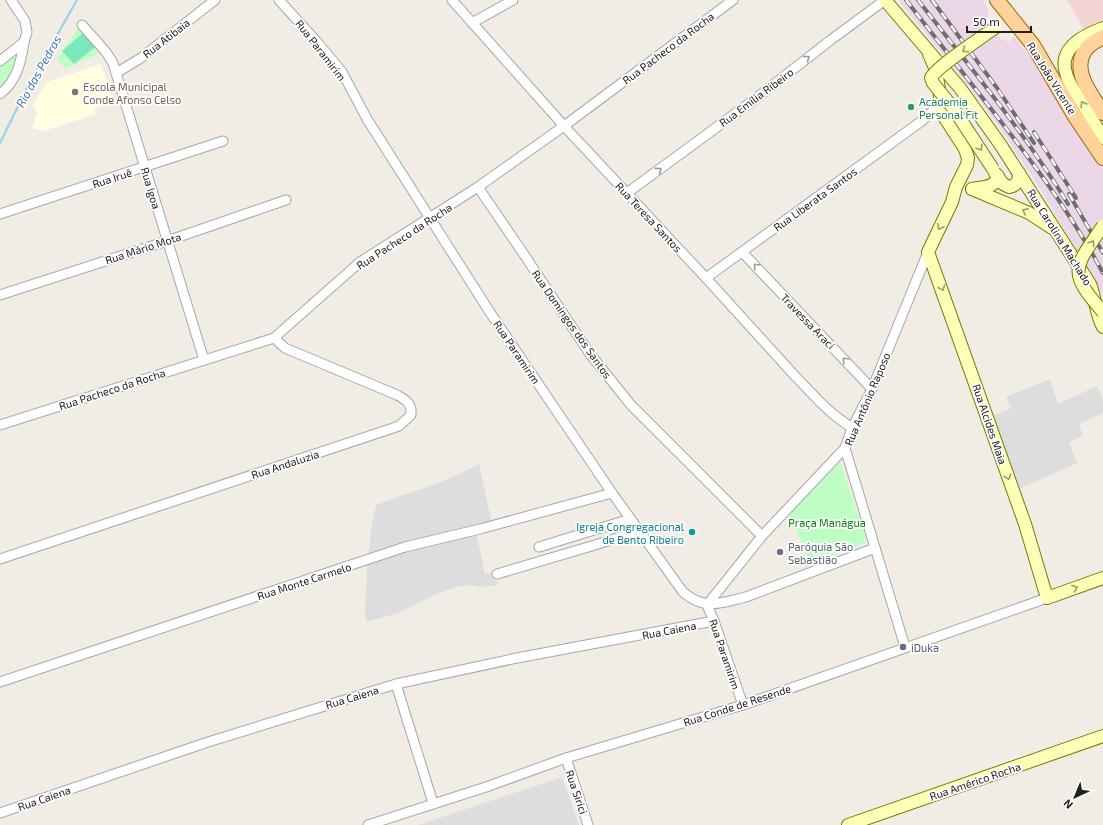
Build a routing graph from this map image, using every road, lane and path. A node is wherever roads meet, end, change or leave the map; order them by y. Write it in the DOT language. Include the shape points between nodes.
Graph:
graph roads {
  1 [pos="11,0"];
  2 [pos="215,0"];
  3 [pos="279,0"];
  4 [pos="452,0"];
  5 [pos="513,0"];
  6 [pos="734,0"];
  7 [pos="885,0"];
  8 [pos="997,0"];
  9 [pos="1010,17"];
  10 [pos="472,23"];
  11 [pos="82,25"];
  12 [pos="1103,28"];
  13 [pos="1103,37"];
  14 [pos="24,42"];
  15 [pos="929,54"];
  16 [pos="0,61"];
  17 [pos="116,73"];
  18 [pos="0,94"];
  19 [pos="941,103"];
  20 [pos="1103,113"];
  21 [pos="923,120"];
  22 [pos="946,120"];
  23 [pos="564,126"];
  24 [pos="1103,138"];
  25 [pos="223,141"];
  26 [pos="1103,158"];
  27 [pos="145,168"];
  28 [pos="996,173"];
  29 [pos="1019,173"];
  30 [pos="478,187"];
  31 [pos="972,188"];
  32 [pos="627,193"];
  33 [pos="286,200"];
  34 [pos="952,202"];
  35 [pos="0,214"];
  36 [pos="429,219"];
  37 [pos="1103,226"];
  38 [pos="1057,233"];
  39 [pos="167,241"];
  40 [pos="928,252"];
  41 [pos="743,253"];
  42 [pos="706,278"];
  43 [pos="0,295"];
  44 [pos="1103,312"];
  45 [pos="1103,327"];
  46 [pos="274,338"];
  47 [pos="204,360"];
  48 [pos="872,389"];
  49 [pos="0,425"];
  50 [pos="852,428"];
  51 [pos="845,448"];
  52 [pos="612,493"];
  53 [pos="630,519"];
  54 [pos="639,531"];
  55 [pos="762,536"];
  56 [pos="539,547"];
  57 [pos="874,548"];
  58 [pos="0,559"];
  59 [pos="497,574"];
  60 [pos="1103,578"];
  61 [pos="1047,598"];
  62 [pos="707,605"];
  63 [pos="714,621"];
  64 [pos="905,647"];
  65 [pos="0,682"];
  66 [pos="396,684"];
  67 [pos="743,705"];
  68 [pos="1103,736"];
  69 [pos="566,758"];
  70 [pos="433,803"];
  71 [pos="0,813"];
  72 [pos="368,825"];
  73 [pos="588,825"];
  74 [pos="848,825"];
  1 -- 14 [label="street" via="27,27"];
  2 -- 17 [label="street, Rua Atibaia" via="141,58"];
  3 -- 36 [label="street, Rua Paramirim" via="342,72 367,119"];
  4 -- 10 [label="street, Rua Teresa Santos"];
  5 -- 10 [label="street"];
  6 -- 23 [label="street, Rua Pacheco da Rocha"];
  7 -- 15 [label="main road, Rua Carolina Machado"];
  32 -- 7 [label="street, Rua Emília Ribeiro, one-way"];
  8 -- 9 [label="main road, Rua João Vicente"];
  9 -- 26 [label="main road, Rua João Vicente" via="1032,45"];
  9 -- 28 [label="main road, one-way, bridge" via="935,73 931,80"];
  10 -- 23 [label="street, Rua Teresa Santos"];
  11 -- 17 [label="street, Rua Igoa" via="110,57"];
  24 -- 12 [label="main road, one-way" via="1072,86 1066,74 1064,60 1072,46"];
  13 -- 20 [label="main road" via="1090,45 1080,66 1082,76"];
  14 -- 16 [label="street"];
  14 -- 18 [label="street" via="17,72"];
  15 -- 19 [label="main road, Rua Antônio Raposo" via="936,70"];
  15 -- 29 [label="main road, Rua Carolina Machado" via="960,88"];
  17 -- 27 [label="street, Rua Igoa"];
  19 -- 21 [label="street, Rua Liberata Santos"];
  19 -- 22 [label="main road, Rua Antônio Raposo"];
  21 -- 22 [label="street" via="935,117"];
  21 -- 41 [label="street, Rua Liberata Santos"];
  22 -- 34 [label="main road, Rua Antônio Raposo" via="968,158"];
  23 -- 30 [label="street, Rua Pacheco da Rocha"];
  23 -- 32 [label="street, Rua Teresa Santos"];
  25 -- 27 [label="street, Rua Iruê"];
  27 -- 35 [label="street, Rua Iruê"];
  27 -- 39 [label="street, Rua Igoa"];
  28 -- 29 [label="main road, Rua Carolina Machado" via="1005,186 1011,187 1018,181"];
  28 -- 31 [label="main road, Rua Antônio Raposo" via="997,181 993,184"];
  29 -- 38 [label="main road, Rua Carolina Machado"];
  30 -- 36 [label="street, Rua Pacheco da Rocha"];
  30 -- 55 [label="street, Rua Domingos dos Santos" via="590,354 631,405"];
  31 -- 34 [label="main road, Rua Antônio Raposo" via="964,191"];
  38 -- 31 [label="main road, one-way" via="1029,213"];
  32 -- 42 [label="street, Rua Teresa Santos"];
  33 -- 39 [label="street, Rua Mário Mota"];
  34 -- 40 [label="main road, Rua Antônio Raposo, one-way"];
  36 -- 46 [label="street, Rua Pacheco da Rocha" via="360,262"];
  36 -- 52 [label="street, Rua Paramirim"];
  44 -- 37 [label="main road, one-way, bridge" via="1082,286 1078,272 1081,259"];
  38 -- 45 [label="main road, Rua Carolina Machado" via="1090,284"];
  39 -- 43 [label="street, Rua Mário Mota"];
  39 -- 47 [label="street, Rua Igoa"];
  40 -- 48 [label="street, Rua Antônio Raposo"];
  40 -- 61 [label="main road, Rua Alcides Maia, one-way" via="1025,524"];
  41 -- 42 [label="street, Rua Liberata Santos"];
  48 -- 41 [label="street, Travessa Araci, one-way"];
  42 -- 50 [label="street, Rua Teresa Santos" via="820,402"];
  46 -- 47 [label="street, Rua Pacheco da Rocha"];
  46 -- 58 [label="street, Rua Andaluzia" via="285,348 397,395 410,404 411,414 399,426"];
  47 -- 49 [label="street, Rua Pacheco da Rocha"];
  48 -- 50 [label="street, Rua Antônio Raposo"];
  50 -- 51 [label="street, Rua Antônio Raposo"];
  51 -- 55 [label="street"];
  51 -- 57 [label="street, Rua Antônio Raposo"];
  52 -- 53 [label="street, Rua Paramirim"];
  52 -- 65 [label="street, Rua Monte Carmelo" via="405,547"];
  53 -- 54 [label="street, Rua Paramirim"];
  53 -- 56 [label="street"];
  54 -- 59 [label="street"];
  54 -- 62 [label="street, Rua Paramirim" via="683,592 691,600"];
  55 -- 62 [label="street"];
  57 -- 62 [label="street" via="746,597"];
  57 -- 64 [label="street, Rua Antônio Raposo"];
  61 -- 60 [label="main road, Rua Conde de Resende, one-way"];
  61 -- 64 [label="street, Rua Conde de Resende"];
  62 -- 63 [label="street, Rua Paramirim"];
  63 -- 66 [label="street, Rua Caiena"];
  63 -- 67 [label="street, Rua Paramirim"];
  64 -- 67 [label="street, Rua Conde de Resende"];
  66 -- 70 [label="street"];
  66 -- 71 [label="street, Rua Caiena" via="208,742"];
  67 -- 69 [label="street, Rua Conde de Resende"];
  68 -- 74 [label="main road, Rua Américo Rocha"];
  69 -- 70 [label="street, Rua Conde de Resende"];
  69 -- 73 [label="street, Rua Sirici"];
  70 -- 72 [label="street, Rua Conde de Resende"];
}
